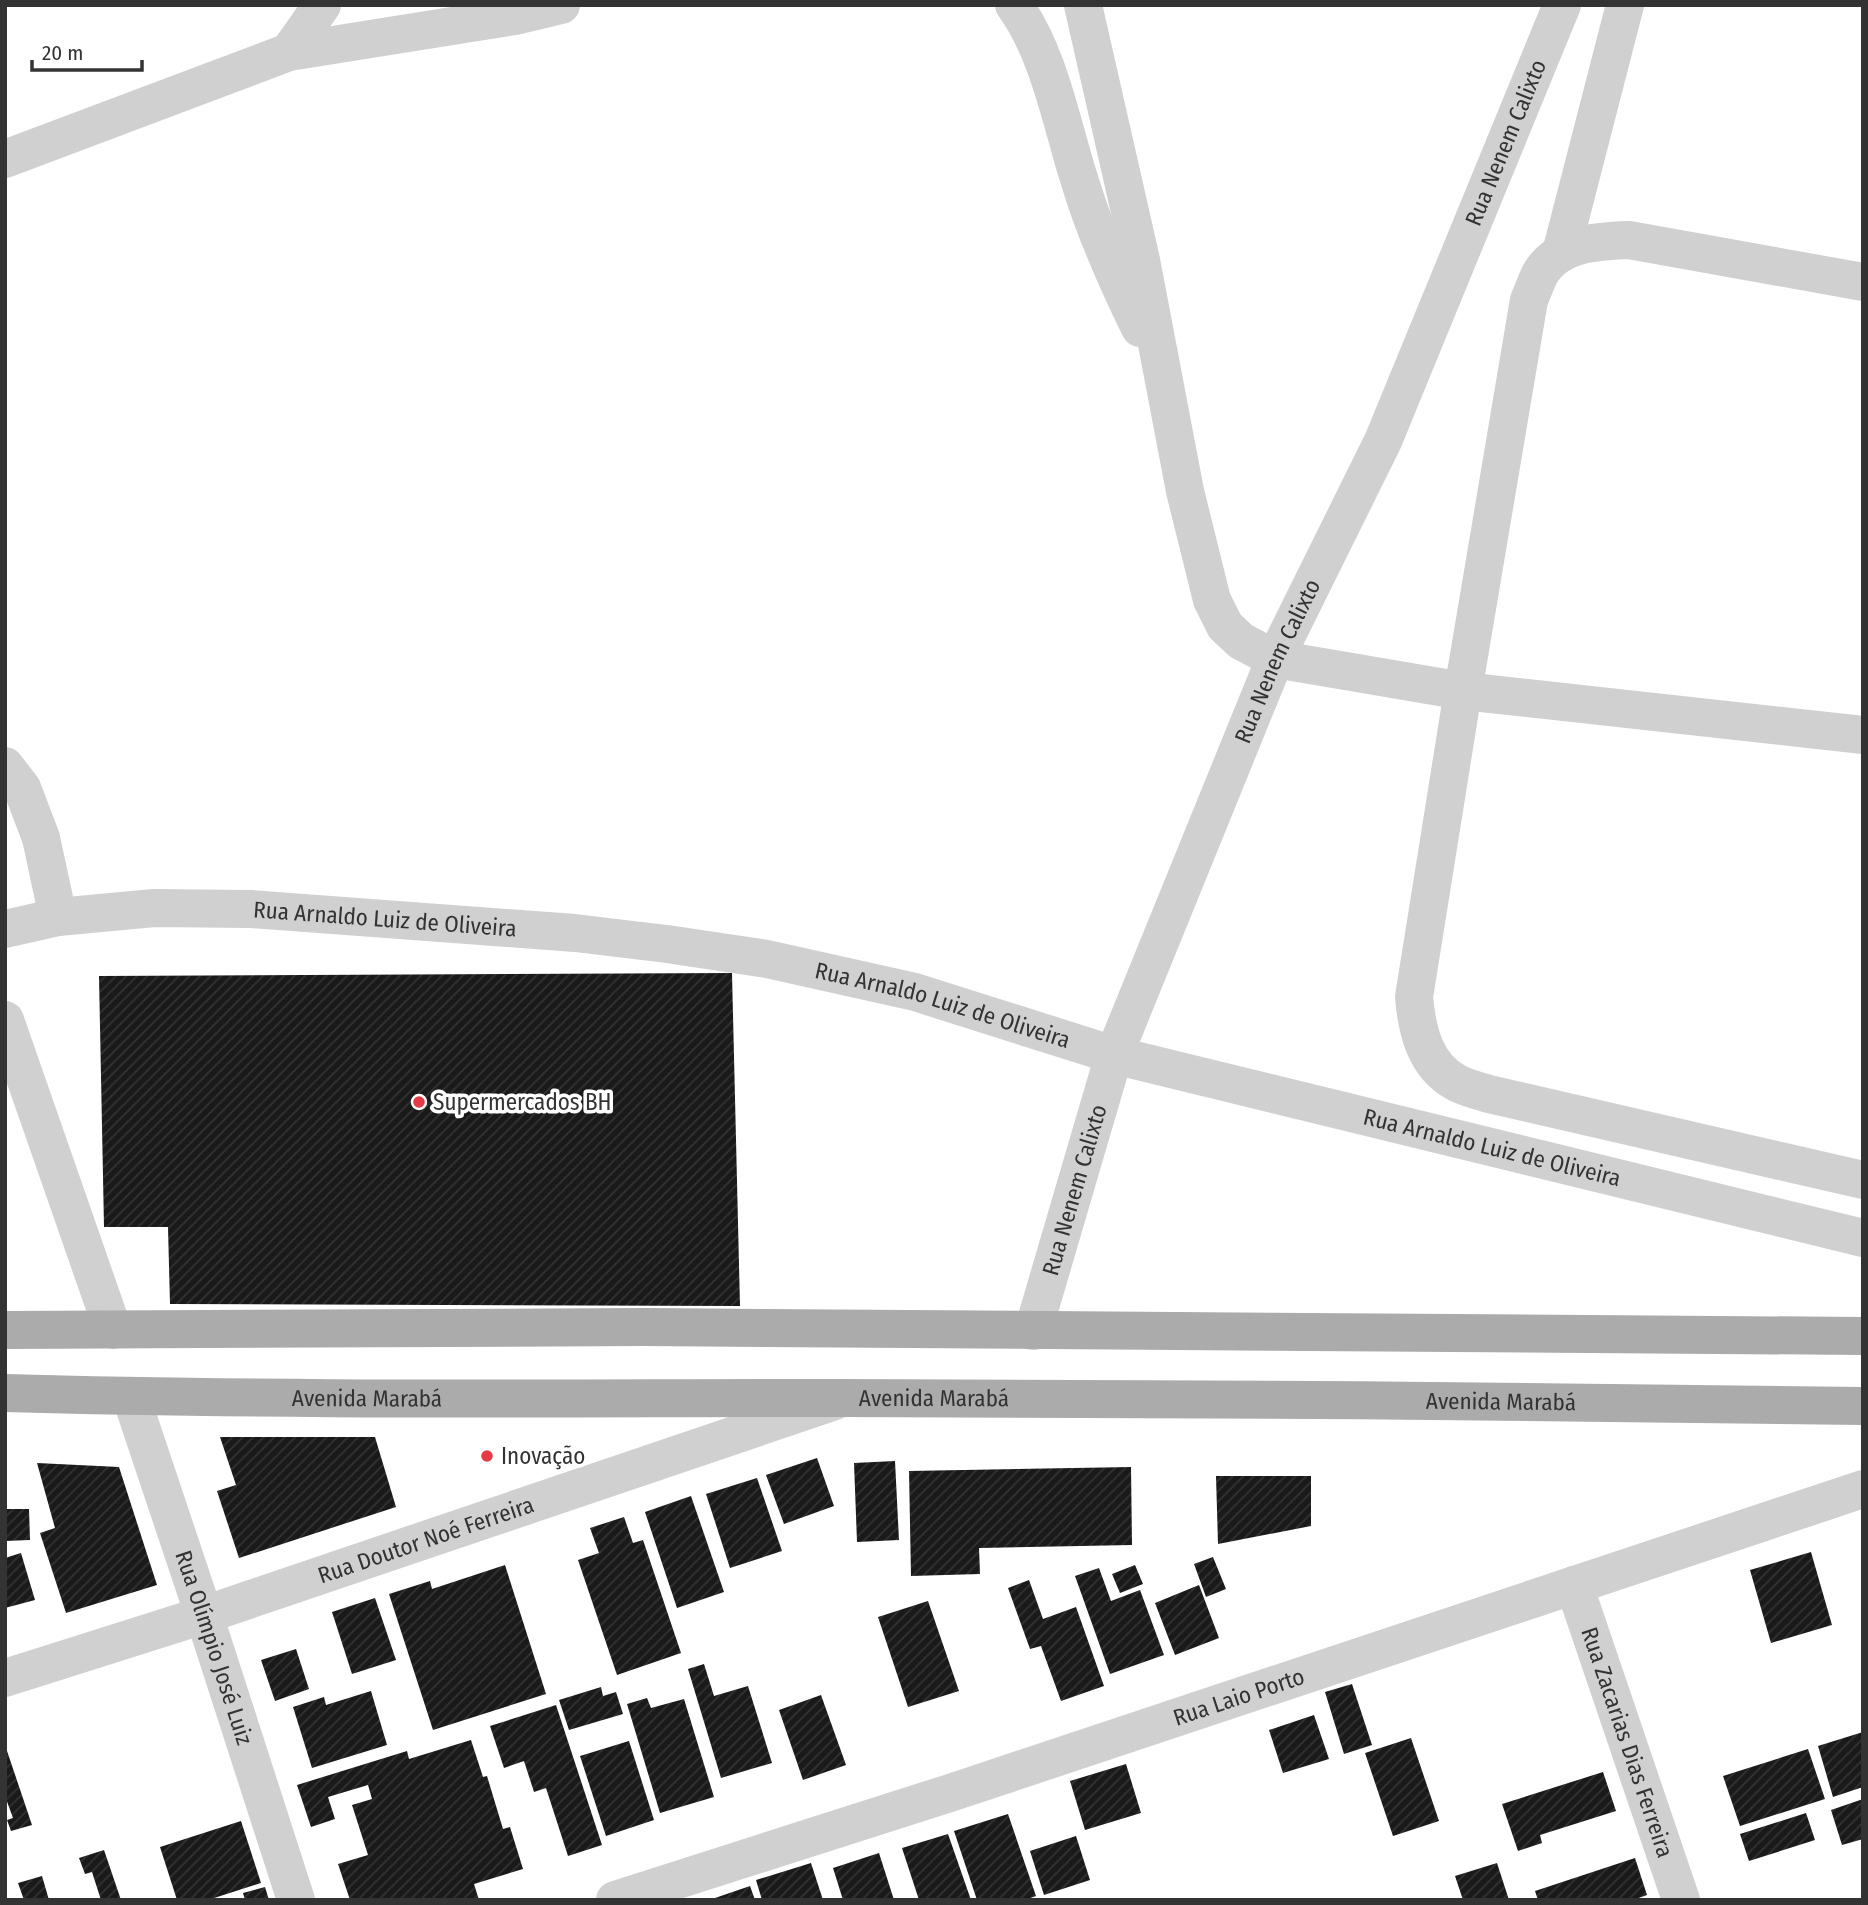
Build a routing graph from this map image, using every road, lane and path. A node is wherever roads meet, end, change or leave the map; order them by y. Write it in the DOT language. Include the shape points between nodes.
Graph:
graph roads {
  1 [pos="322,5"];
  2 [pos="561,5"];
  3 [pos="1014,5"];
  4 [pos="1083,5"];
  5 [pos="1562,5"];
  6 [pos="1625,5"];
  7 [pos="289,52"];
  8 [pos="5,159"];
  9 [pos="1561,253"];
  10 [pos="1863,282"];
  11 [pos="1161,372"];
  12 [pos="1275,659"];
  13 [pos="1462,691"];
  14 [pos="1863,735"];
  15 [pos="5,766"];
  16 [pos="58,917"];
  17 [pos="5,929"];
  18 [pos="5,1020"];
  19 [pos="1114,1055"];
  20 [pos="1863,1180"];
  21 [pos="1863,1238"];
  22 [pos="5,1330"];
  23 [pos="113,1330"];
  24 [pos="1033,1331"];
  25 [pos="1863,1336"];
  26 [pos="5,1393"];
  27 [pos="131,1397"];
  28 [pos="844,1398"];
  29 [pos="1863,1406"];
  30 [pos="1863,1489"];
  31 [pos="1574,1586"];
  32 [pos="204,1615"];
  33 [pos="5,1678"];
  34 [pos="296,1900"];
  35 [pos="615,1900"];
  36 [pos="1681,1900"];
  1 -- 7 [label="street"];
  2 -- 7 [label="street"];
  3 -- 11 [label="street" via="1029,26 1045,66 1102,246"];
  4 -- 11 [label="street" via="1141,260"];
  5 -- 12 [label="street, Rua Nenem Calixto" via="1383,441"];
  6 -- 9 [label="street"];
  7 -- 8 [label="street"];
  9 -- 10 [label="street" via="1592,242 1629,240"];
  9 -- 13 [label="street" via="1541,272 1529,300"];
  11 -- 12 [label="street" via="1212,600 1225,625 1241,641"];
  12 -- 13 [label="street"];
  12 -- 19 [label="street, Rua Nenem Calixto"];
  13 -- 14 [label="street"];
  13 -- 20 [label="street" via="1415,997 1424,1047 1439,1069 1457,1083 1489,1094"];
  15 -- 16 [label="street" via="22,788 41,838"];
  16 -- 17 [label="street, Rua Arnaldo Luiz de Oliveira"];
  16 -- 19 [label="street, Rua Arnaldo Luiz de Oliveira" via="154,908 250,909 667,944 767,959 915,992"];
  18 -- 23 [label="street"];
  19 -- 21 [label="street, Rua Arnaldo Luiz de Oliveira"];
  19 -- 24 [label="street, Rua Nenem Calixto"];
  22 -- 23 [label="main road"];
  23 -- 24 [label="main road" via="643,1327"];
  24 -- 25 [label="main road"];
  26 -- 27 [label="main road, Avenida Marabá"];
  27 -- 28 [label="main road, Avenida Marabá"];
  27 -- 32 [label="street, Rua Olímpio José Luiz"];
  28 -- 29 [label="main road, Avenida Marabá"];
  28 -- 32 [label="street, Rua Doutor Noé Ferreira"];
  30 -- 31 [label="street, Rua Laio Porto"];
  31 -- 35 [label="street, Rua Laio Porto"];
  31 -- 36 [label="street, Rua Zacarias Dias Ferreira"];
  32 -- 33 [label="street, Rua Doutor Noé Ferreira"];
  32 -- 34 [label="street, Rua Olímpio José Luiz"];
}
